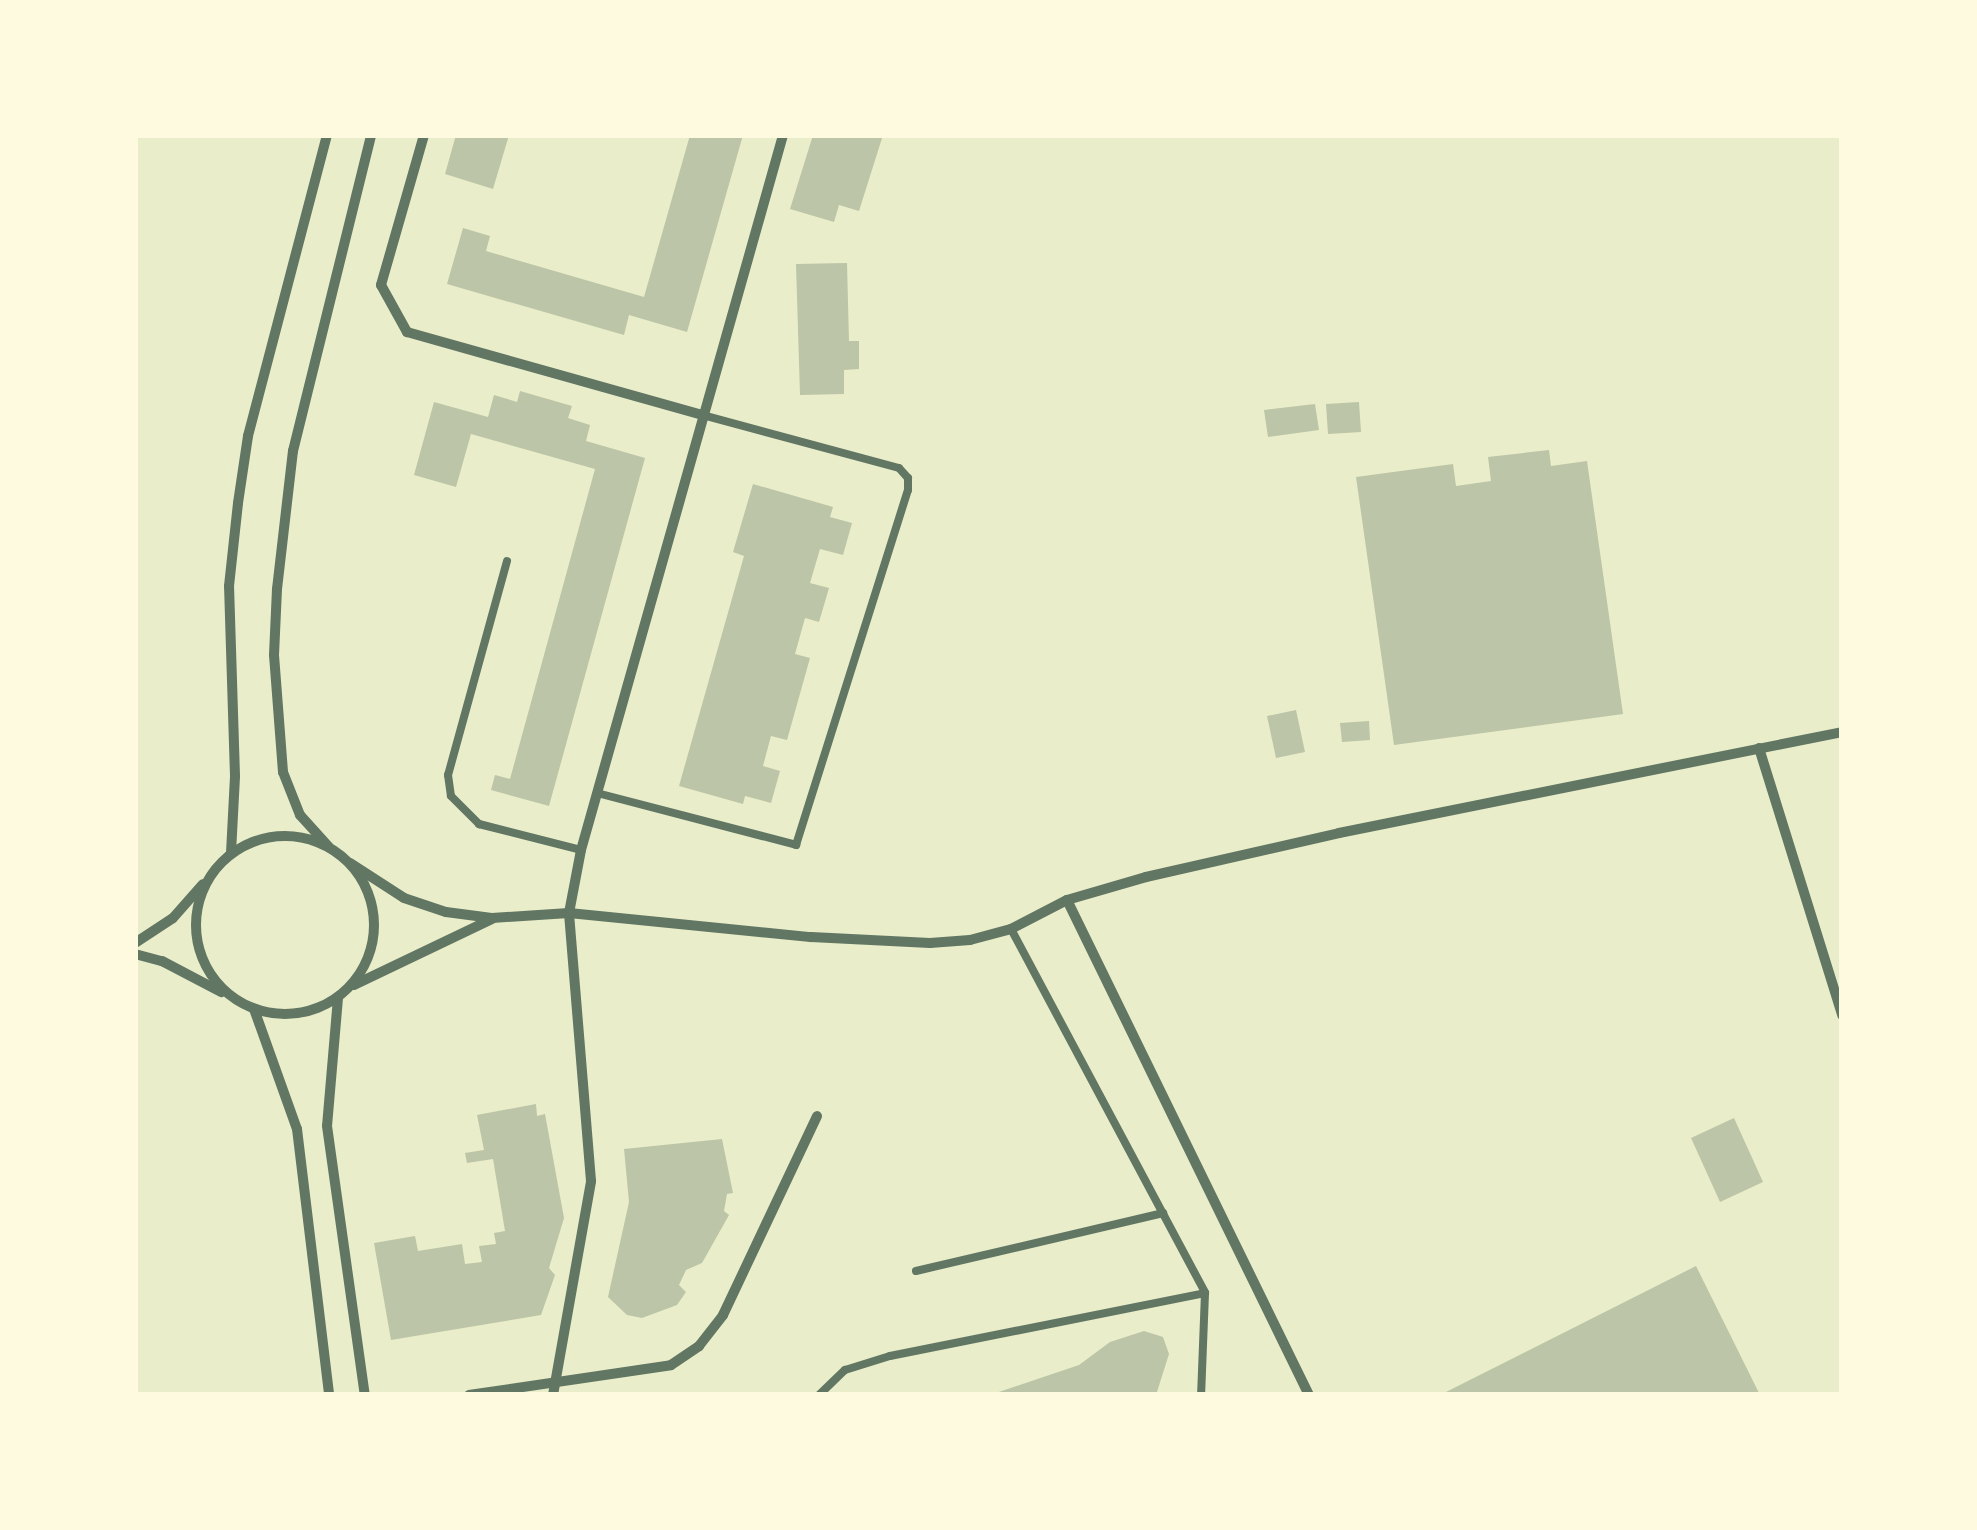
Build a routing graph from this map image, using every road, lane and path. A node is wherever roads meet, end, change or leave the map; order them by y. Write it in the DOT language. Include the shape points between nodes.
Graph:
graph roads {
  1 [pos="327,135"];
  2 [pos="371,135"];
  3 [pos="424,135"];
  4 [pos="783,135"];
  5 [pos="702,416"];
  6 [pos="507,561"];
  7 [pos="1842,732"];
  8 [pos="1759,748"];
  9 [pos="596,794"];
  10 [pos="330,847"];
  11 [pos="580,850"];
  12 [pos="231,853"];
  13 [pos="350,863"];
  14 [pos="210,876"];
  15 [pos="1067,900"];
  16 [pos="569,913"];
  17 [pos="492,918"];
  18 [pos="1011,929"];
  19 [pos="135,943"];
  20 [pos="135,954"];
  21 [pos="349,988"];
  22 [pos="338,998"];
  23 [pos="241,1002"];
  24 [pos="254,1008"];
  25 [pos="1842,1015"];
  26 [pos="817,1116"];
  27 [pos="1163,1213"];
  28 [pos="916,1272"];
  29 [pos="1205,1293"];
  30 [pos="553,1382"];
  31 [pos="329,1395"];
  32 [pos="365,1395"];
  33 [pos="469,1395"];
  34 [pos="553,1395"];
  35 [pos="818,1395"];
  36 [pos="1201,1395"];
  37 [pos="1309,1395"];
  1 -- 12 [label="street" via="248,436 238,503 230,586"];
  2 -- 10 [label="street" via="293,451 277,589 283,772 300,815"];
  3 -- 5 [label="street" via="381,286 406,332"];
  4 -- 5 [label="street"];
  5 -- 9 [label="street"];
  5 -- 9 [label="lane" via="899,468 908,490 796,845"];
  6 -- 11 [label="lane" via="448,776 451,796 478,824"];
  7 -- 8 [label="street"];
  8 -- 15 [label="street" via="1339,833"];
  8 -- 25 [label="street"];
  9 -- 11 [label="street"];
  10 -- 12 [label="street" via="280,835"];
  10 -- 13 [label="street"];
  11 -- 16 [label="street"];
  12 -- 14 [label="street"];
  13 -- 17 [label="street" via="404,898"];
  13 -- 21 [label="street" via="370,897 374,936"];
  14 -- 19 [label="street" via="173,918"];
  14 -- 23 [label="street" via="198,906 198,943 213,978"];
  15 -- 18 [label="street"];
  15 -- 37 [label="street"];
  16 -- 17 [label="street"];
  16 -- 18 [label="street" via="930,943"];
  16 -- 30 [label="street" via="591,1182"];
  17 -- 21 [label="street"];
  18 -- 27 [label="lane"];
  20 -- 23 [label="street"];
  21 -- 22 [label="street"];
  22 -- 24 [label="street" via="298,1014"];
  22 -- 32 [label="street" via="326,1126"];
  23 -- 24 [label="street"];
  24 -- 31 [label="street" via="297,1129"];
  26 -- 30 [label="street" via="723,1315 700,1346 671,1364"];
  27 -- 28 [label="lane"];
  27 -- 29 [label="lane"];
  29 -- 35 [label="lane" via="890,1356 846,1370"];
  29 -- 36 [label="lane"];
  30 -- 33 [label="street"];
  30 -- 34 [label="street"];
}
